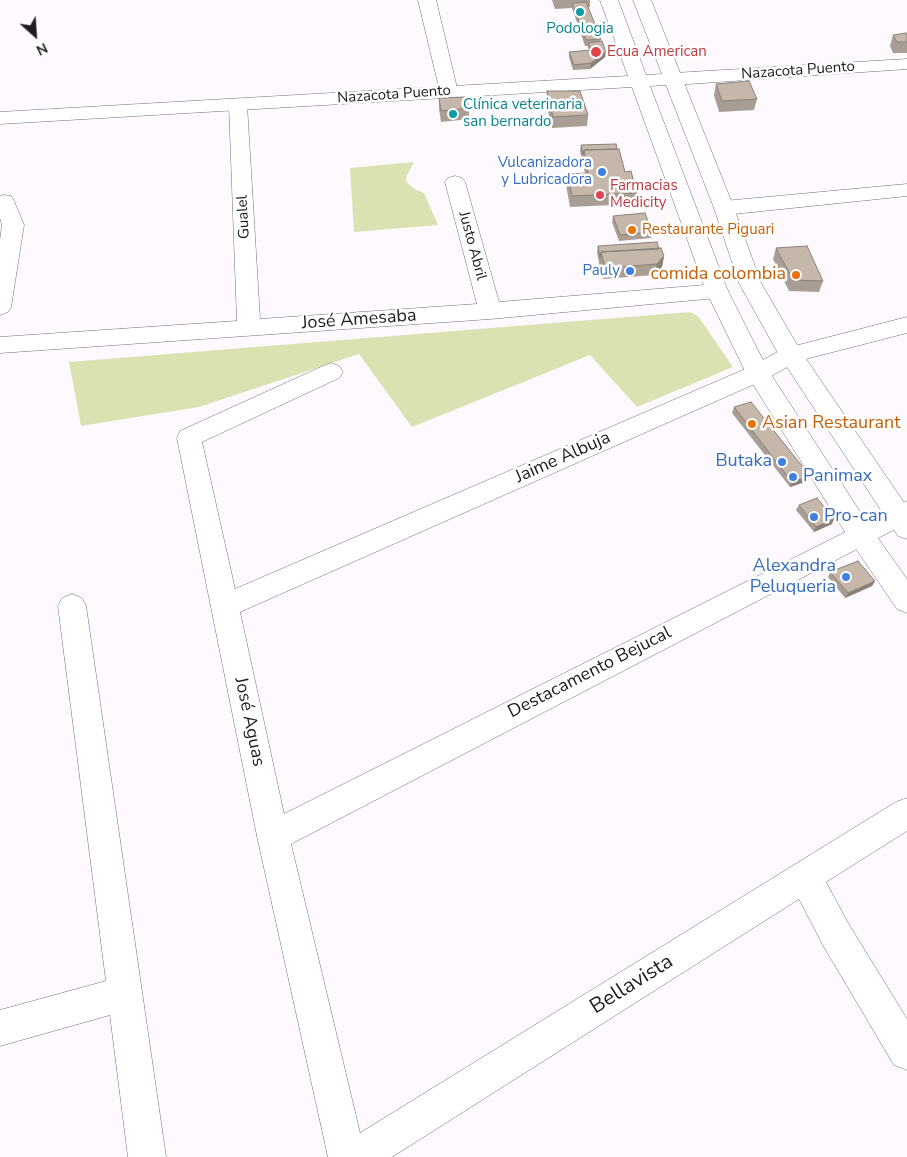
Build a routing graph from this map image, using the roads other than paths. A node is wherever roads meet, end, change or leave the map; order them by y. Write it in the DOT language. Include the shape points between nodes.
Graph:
graph roads {
  1 [pos="427,0"];
  2 [pos="609,0"];
  3 [pos="642,0"];
  4 [pos="907,64"];
  5 [pos="674,79"];
  6 [pos="639,80"];
  7 [pos="449,92"];
  8 [pos="238,105"];
  9 [pos="0,118"];
  10 [pos="455,182"];
  11 [pos="907,190"];
  12 [pos="4,201"];
  13 [pos="724,208"];
  14 [pos="718,291"];
  15 [pos="0,307"];
  16 [pos="490,311"];
  17 [pos="907,325"];
  18 [pos="249,328"];
  19 [pos="0,345"];
  20 [pos="791,355"];
  21 [pos="331,372"];
  22 [pos="758,373"];
  23 [pos="904,519"];
  24 [pos="860,535"];
  25 [pos="907,602"];
  26 [pos="72,606"];
  27 [pos="225,606"];
  28 [pos="907,813"];
  29 [pos="273,836"];
  30 [pos="805,877"];
  31 [pos="125,993"];
  32 [pos="0,1028"];
  33 [pos="907,1052"];
  34 [pos="147,1157"];
  35 [pos="347,1157"];
  36 [pos="357,1157"];
  1 -- 7 [label="street"];
  2 -- 6 [label="street"];
  3 -- 5 [label="street"];
  4 -- 5 [label="street, Nazacota Puento"];
  5 -- 6 [label="street, Nazacota Puento"];
  5 -- 13 [label="street"];
  6 -- 7 [label="street, Nazacota Puento"];
  6 -- 14 [label="street"];
  7 -- 8 [label="street, Nazacota Puento"];
  8 -- 9 [label="street, Nazacota Puento"];
  8 -- 18 [label="street, Gualel"];
  10 -- 16 [label="street, Justo Abril"];
  11 -- 13 [label="street"];
  12 -- 15 [label="street" via="13,224"];
  13 -- 20 [label="street" via="750,284"];
  14 -- 16 [label="street, José Amesaba"];
  14 -- 22 [label="street"];
  16 -- 18 [label="street, José Amesaba"];
  17 -- 20 [label="street, Jaime Albuja"];
  18 -- 19 [label="street, José Amesaba"];
  20 -- 22 [label="street, Jaime Albuja"];
  20 -- 23 [label="street"];
  21 -- 27 [label="street, José Aguas" via="189,438"];
  22 -- 24 [label="street"];
  22 -- 27 [label="street, Jaime Albuja"];
  23 -- 24 [label="street, Destacamento Bejucal"];
  24 -- 25 [label="street"];
  24 -- 29 [label="street, Destacamento Bejucal"];
  26 -- 31 [label="street"];
  27 -- 29 [label="street, José Aguas"];
  28 -- 30 [label="street, Bellavista"];
  29 -- 35 [label="street, José Aguas"];
  30 -- 33 [label="street"];
  30 -- 36 [label="street, Bellavista"];
  31 -- 32 [label="street"];
  31 -- 34 [label="street"];
}
